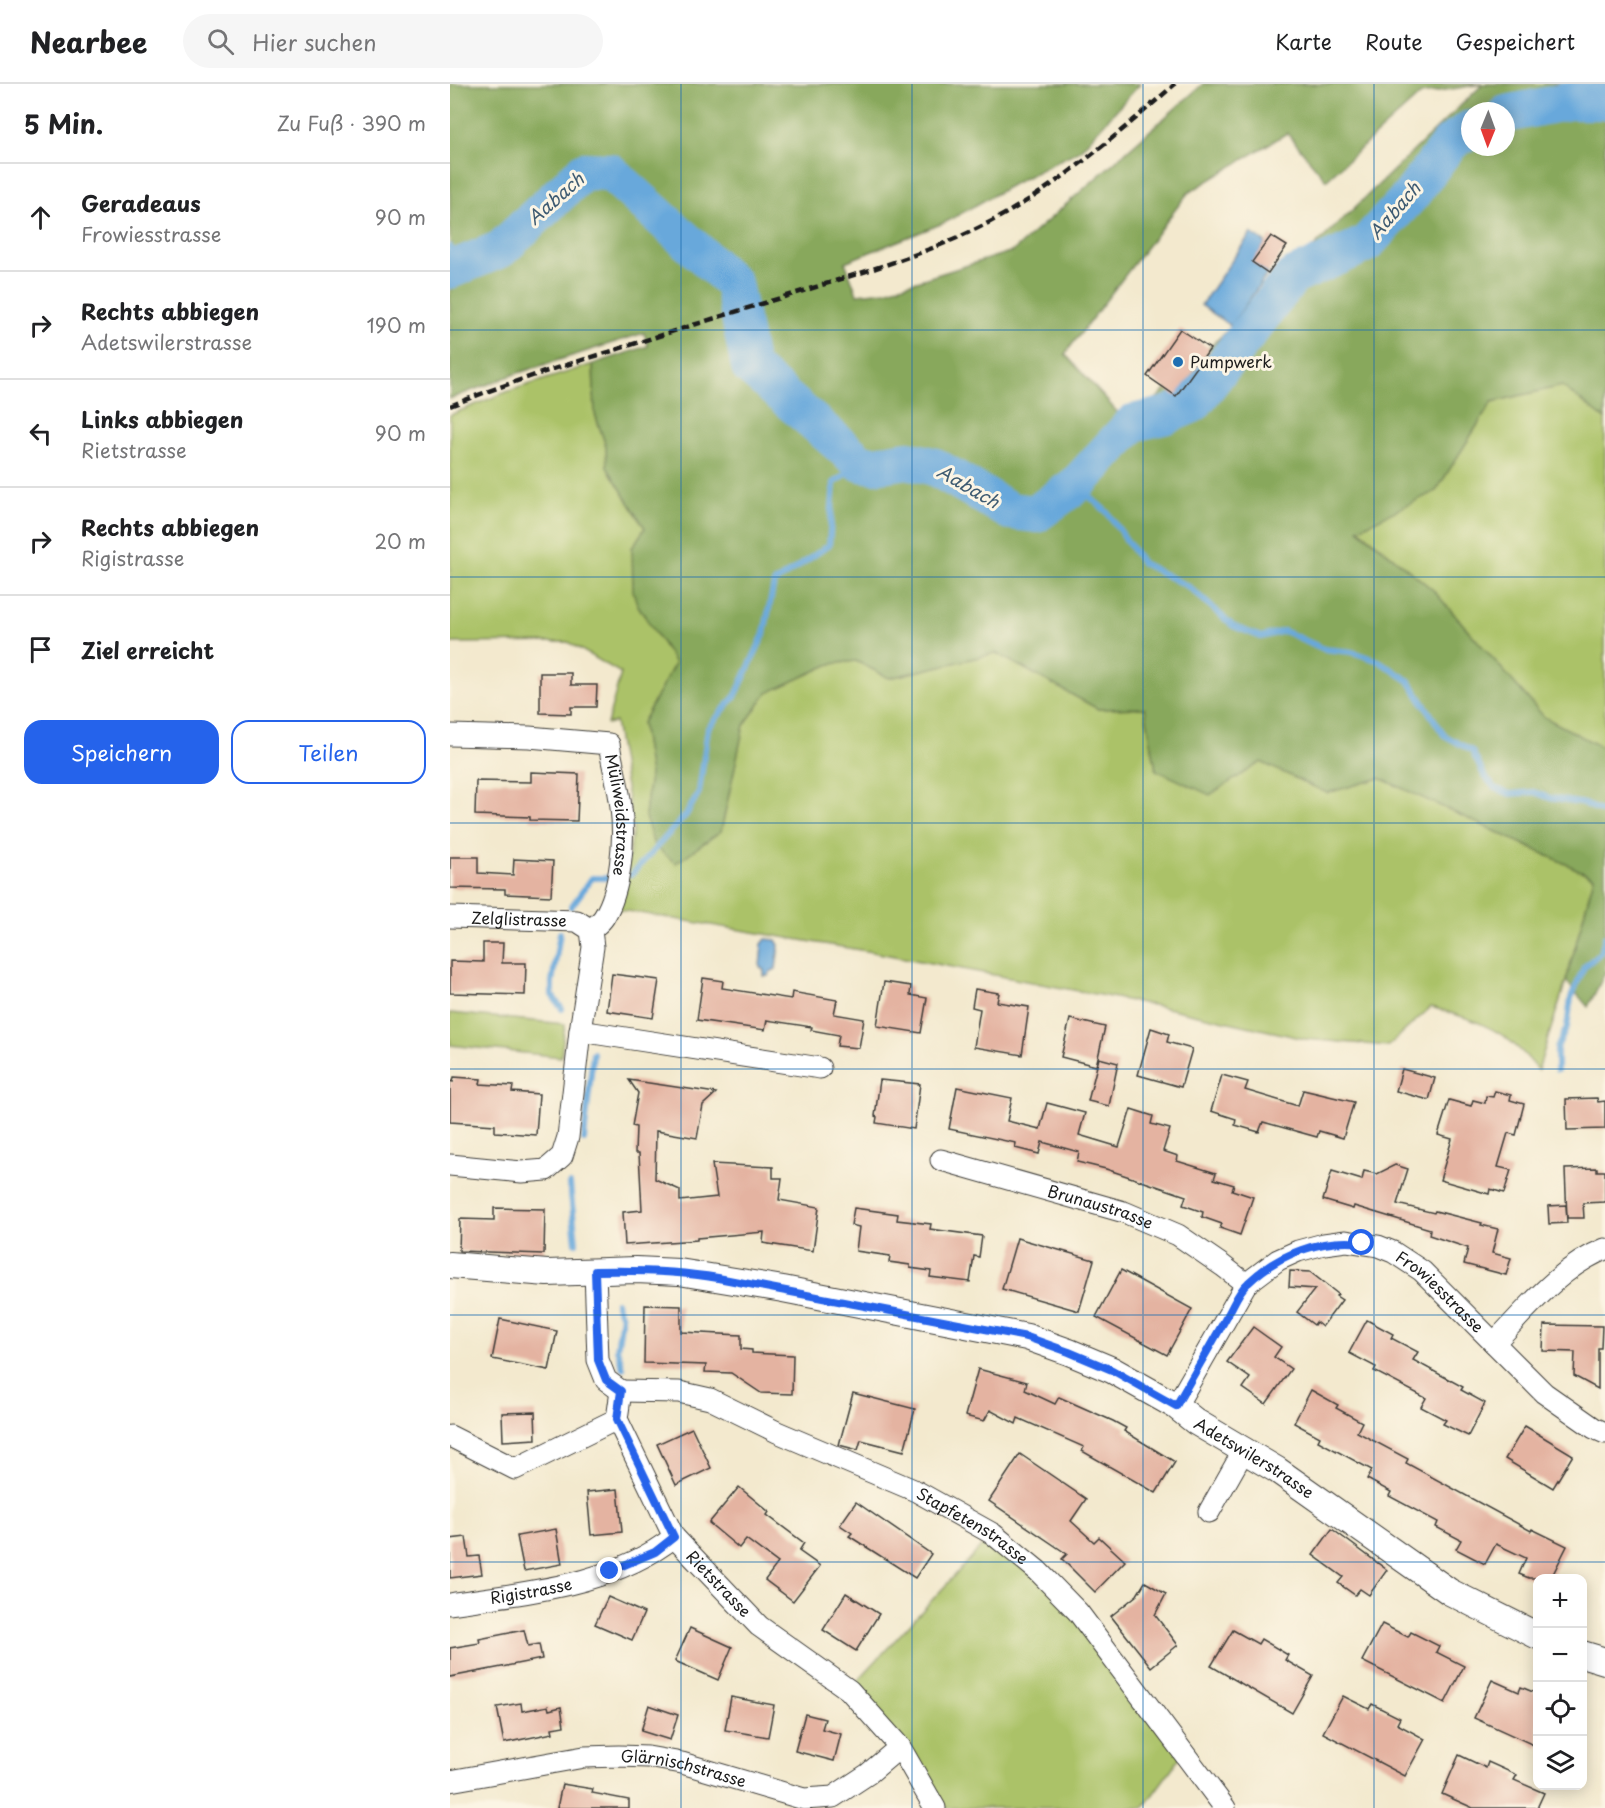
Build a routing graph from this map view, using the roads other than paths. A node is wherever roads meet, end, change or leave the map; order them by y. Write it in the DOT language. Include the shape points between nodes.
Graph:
graph roads {
  1 [pos="450,735"];
  2 [pos="450,917"];
  3 [pos="591,930"];
  4 [pos="580,1031"];
  5 [pos="820,1068"];
  6 [pos="941,1160"];
  7 [pos="450,1165"];
  8 [pos="1605,1249"];
  9 [pos="450,1264"];
  10 [pos="595,1271"];
  11 [pos="1246,1284"];
  12 [pos="1494,1343"];
  13 [pos="621,1391"];
  14 [pos="1176,1406"];
  15 [pos="617,1419"];
  16 [pos="1605,1433"];
  17 [pos="450,1437"];
  18 [pos="1244,1450"];
  19 [pos="1209,1512"];
  20 [pos="674,1537"];
  21 [pos="450,1604"];
  22 [pos="1533,1634"];
  23 [pos="1587,1656"];
  24 [pos="1605,1661"];
  25 [pos="900,1747"];
  26 [pos="450,1781"];
  27 [pos="935,1808"];
  28 [pos="1226,1808"];
  1 -- 3 [label="street, Müliweidstrasse" via="609,744 621,807 622,856 608,908"];
  2 -- 3 [label="street, Zelglistrasse" via="577,921"];
  3 -- 4 [label="street, Zelglistrasse" via="593,947"];
  4 -- 5 [label="street"];
  4 -- 7 [label="street, Zelglistrasse" via="568,1137 562,1156 546,1170 522,1172"];
  6 -- 11 [label="street, Brunaustrasse" via="1124,1212 1178,1235"];
  8 -- 12 [label="street" via="1554,1282"];
  9 -- 10 [label="street, Adetswilerstrasse" via="547,1273"];
  10 -- 13 [label="street" via="598,1360 606,1380"];
  10 -- 14 [label="street, Adetswilerstrasse" via="679,1272 1027,1337 1112,1370"];
  11 -- 12 [label="street, Frowiesstrasse" via="1278,1260 1310,1247 1346,1241 1378,1246 1422,1271"];
  11 -- 14 [label="street, Frowiesstrasse"];
  12 -- 16 [label="street, Frowiesstrasse" via="1544,1393"];
  13 -- 15 [label="street"];
  13 -- 28 [label="street, Stapfetenstrasse" via="679,1392 710,1400 916,1491 993,1534 1038,1571 1078,1612"];
  14 -- 18 [label="street, Adetswilerstrasse"];
  15 -- 17 [label="street" via="515,1469"];
  15 -- 20 [label="street, Rietstrasse"];
  18 -- 19 [label="street"];
  18 -- 22 [label="street, Adetswilerstrasse" via="1450,1592"];
  20 -- 21 [label="street, Rigistrasse" via="655,1552 610,1571 556,1587"];
  20 -- 25 [label="street, Rietstrasse" via="759,1626 849,1690"];
  23 -- 24 [label="street"];
  25 -- 26 [label="street, Glärnischstrasse" via="833,1797 804,1800 682,1763 648,1757 584,1757"];
  25 -- 27 [label="street, Rietstrasse"];
}
